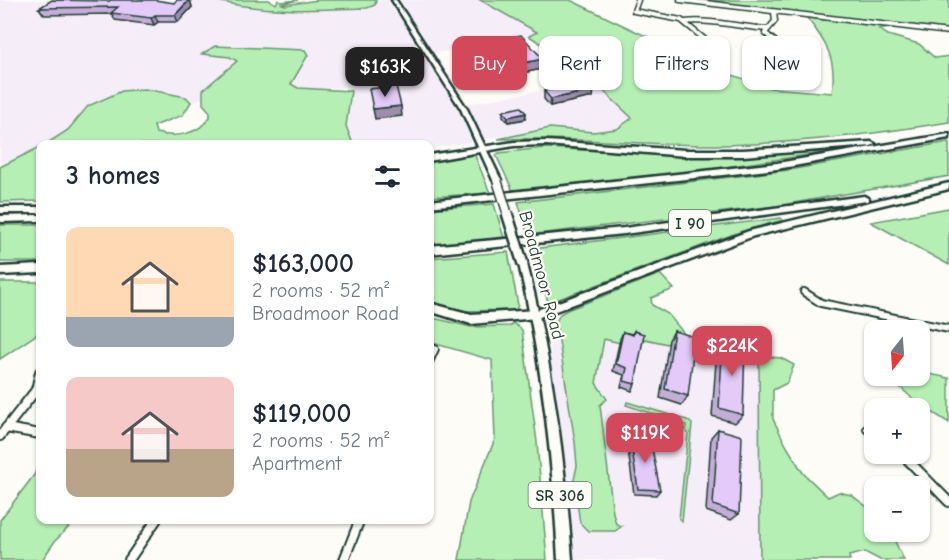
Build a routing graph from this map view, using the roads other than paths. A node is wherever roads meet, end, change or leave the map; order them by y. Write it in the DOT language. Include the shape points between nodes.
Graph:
graph roads {
  1 [pos="394,0"];
  2 [pos="638,0"];
  3 [pos="680,0"];
  4 [pos="774,12"];
  5 [pos="685,22"];
  6 [pos="767,29"];
  7 [pos="949,32"];
  8 [pos="701,36"];
  9 [pos="767,36"];
  10 [pos="949,135"];
  11 [pos="484,149"];
  12 [pos="434,157"];
  13 [pos="949,185"];
  14 [pos="434,203"];
  15 [pos="0,210"];
  16 [pos="36,210"];
  17 [pos="0,219"];
  18 [pos="36,219"];
  19 [pos="434,250"];
  20 [pos="36,270"];
  21 [pos="0,271"];
  22 [pos="804,292"];
  23 [pos="434,308"];
  24 [pos="537,314"];
  25 [pos="949,329"];
  26 [pos="36,391"];
  27 [pos="6,429"];
  28 [pos="36,433"];
  29 [pos="0,436"];
  30 [pos="912,464"];
  31 [pos="949,501"];
  32 [pos="153,524"];
  33 [pos="358,524"];
  34 [pos="129,560"];
  35 [pos="344,560"];
  36 [pos="565,560"];
  1 -- 11 [label="main road, Broadmoor Road / SR 306" via="451,86"];
  2 -- 5 [label="street" via="634,11"];
  3 -- 4 [label="street"];
  4 -- 6 [label="street" via="775,21"];
  4 -- 7 [label="street"];
  5 -- 6 [label="street" via="701,20"];
  5 -- 8 [label="street"];
  6 -- 9 [label="street"];
  10 -- 11 [label="highway" via="743,153 546,143"];
  10 -- 14 [label="highway" via="777,166"];
  11 -- 12 [label="highway"];
  11 -- 24 [label="main road, Broadmoor Road / SR 306, bridge"];
  13 -- 19 [label="highway, I 90" via="752,215"];
  13 -- 24 [label="highway" via="752,232"];
  15 -- 16 [label="highway"];
  17 -- 18 [label="highway"];
  20 -- 21 [label="highway"];
  22 -- 25 [label="street" via="821,303"];
  23 -- 24 [label="highway" via="471,319"];
  24 -- 36 [label="main road, Broadmoor Road / SR 306" via="554,430"];
  26 -- 27 [label="street"];
  27 -- 28 [label="street"];
  27 -- 29 [label="street"];
  30 -- 31 [label="street"];
  32 -- 34 [label="street"];
  33 -- 35 [label="street"];
}
